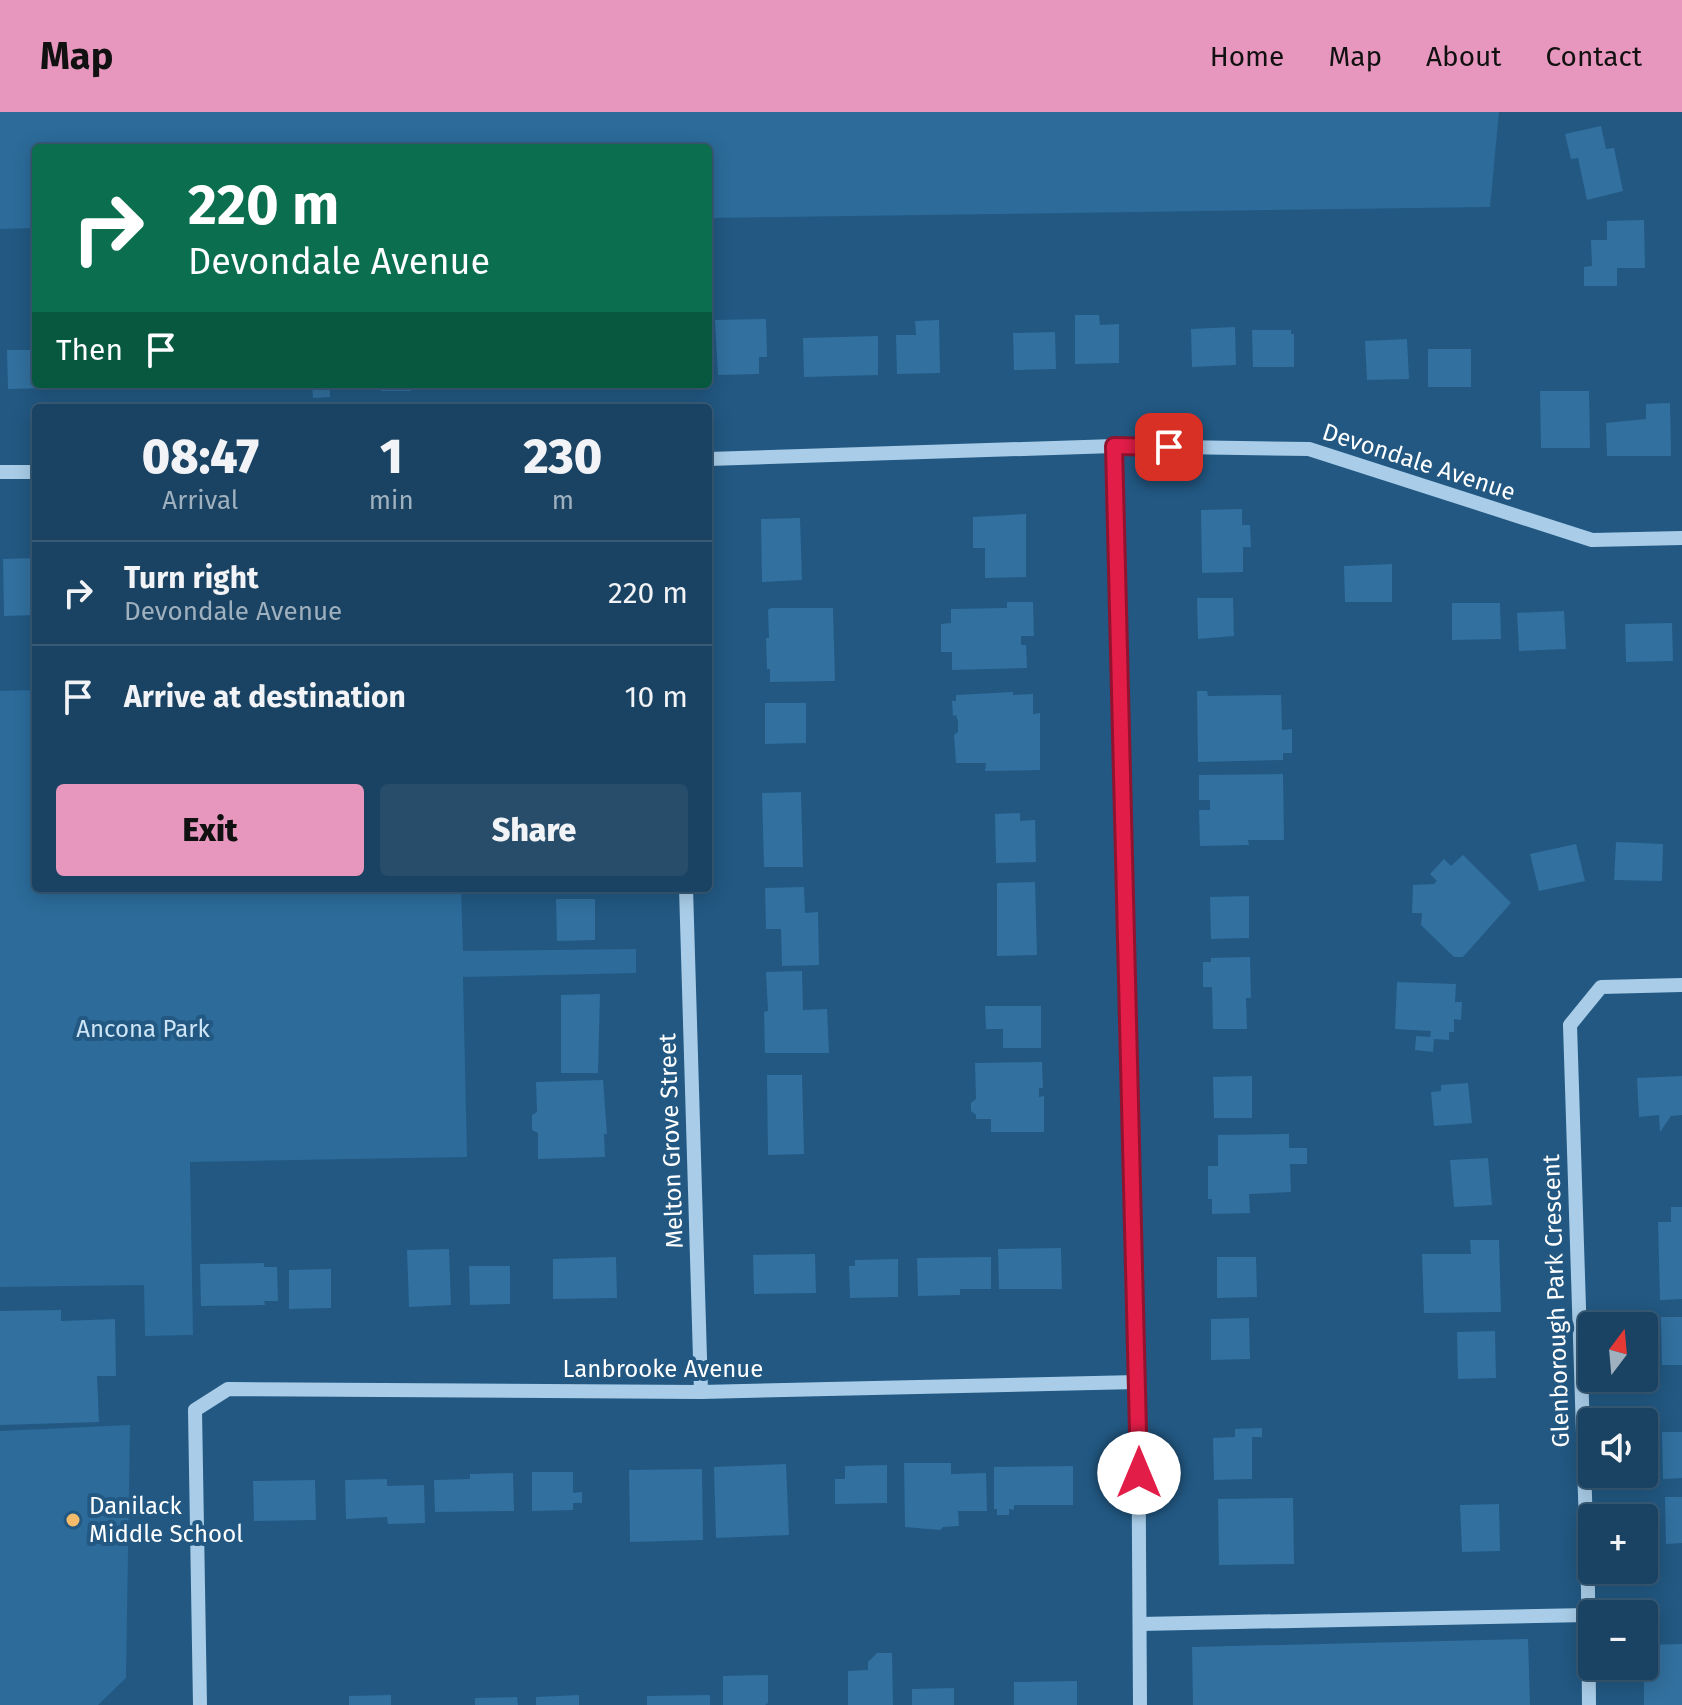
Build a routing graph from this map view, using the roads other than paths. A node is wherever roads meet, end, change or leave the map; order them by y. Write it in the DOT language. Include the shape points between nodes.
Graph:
graph roads {
  1 [pos="1114,446"];
  2 [pos="712,459"];
  3 [pos="0,472"];
  4 [pos="32,472"];
  5 [pos="1682,538"];
  6 [pos="686,892"];
  7 [pos="1682,985"];
  8 [pos="1138,1382"];
  9 [pos="701,1392"];
  10 [pos="1588,1600"];
  11 [pos="1578,1615"];
  12 [pos="1140,1624"];
  13 [pos="1589,1680"];
  14 [pos="200,1705"];
  15 [pos="1140,1705"];
  16 [pos="1589,1705"];
  1 -- 2 [label="street, Devondale Avenue"];
  1 -- 5 [label="street, Devondale Avenue" via="1309,449 1592,540"];
  1 -- 8 [label="street"];
  3 -- 4 [label="street"];
  6 -- 9 [label="street, Melton Grove Street"];
  7 -- 10 [label="street, Glenborough Park Crescent" via="1601,987 1570,1025"];
  8 -- 9 [label="street, Lanbrooke Avenue"];
  8 -- 12 [label="street"];
  9 -- 14 [label="street, Lanbrooke Avenue" via="228,1389 195,1410"];
  11 -- 12 [label="street"];
  12 -- 15 [label="street"];
  13 -- 16 [label="street, Glenborough Park Crescent"];
}
